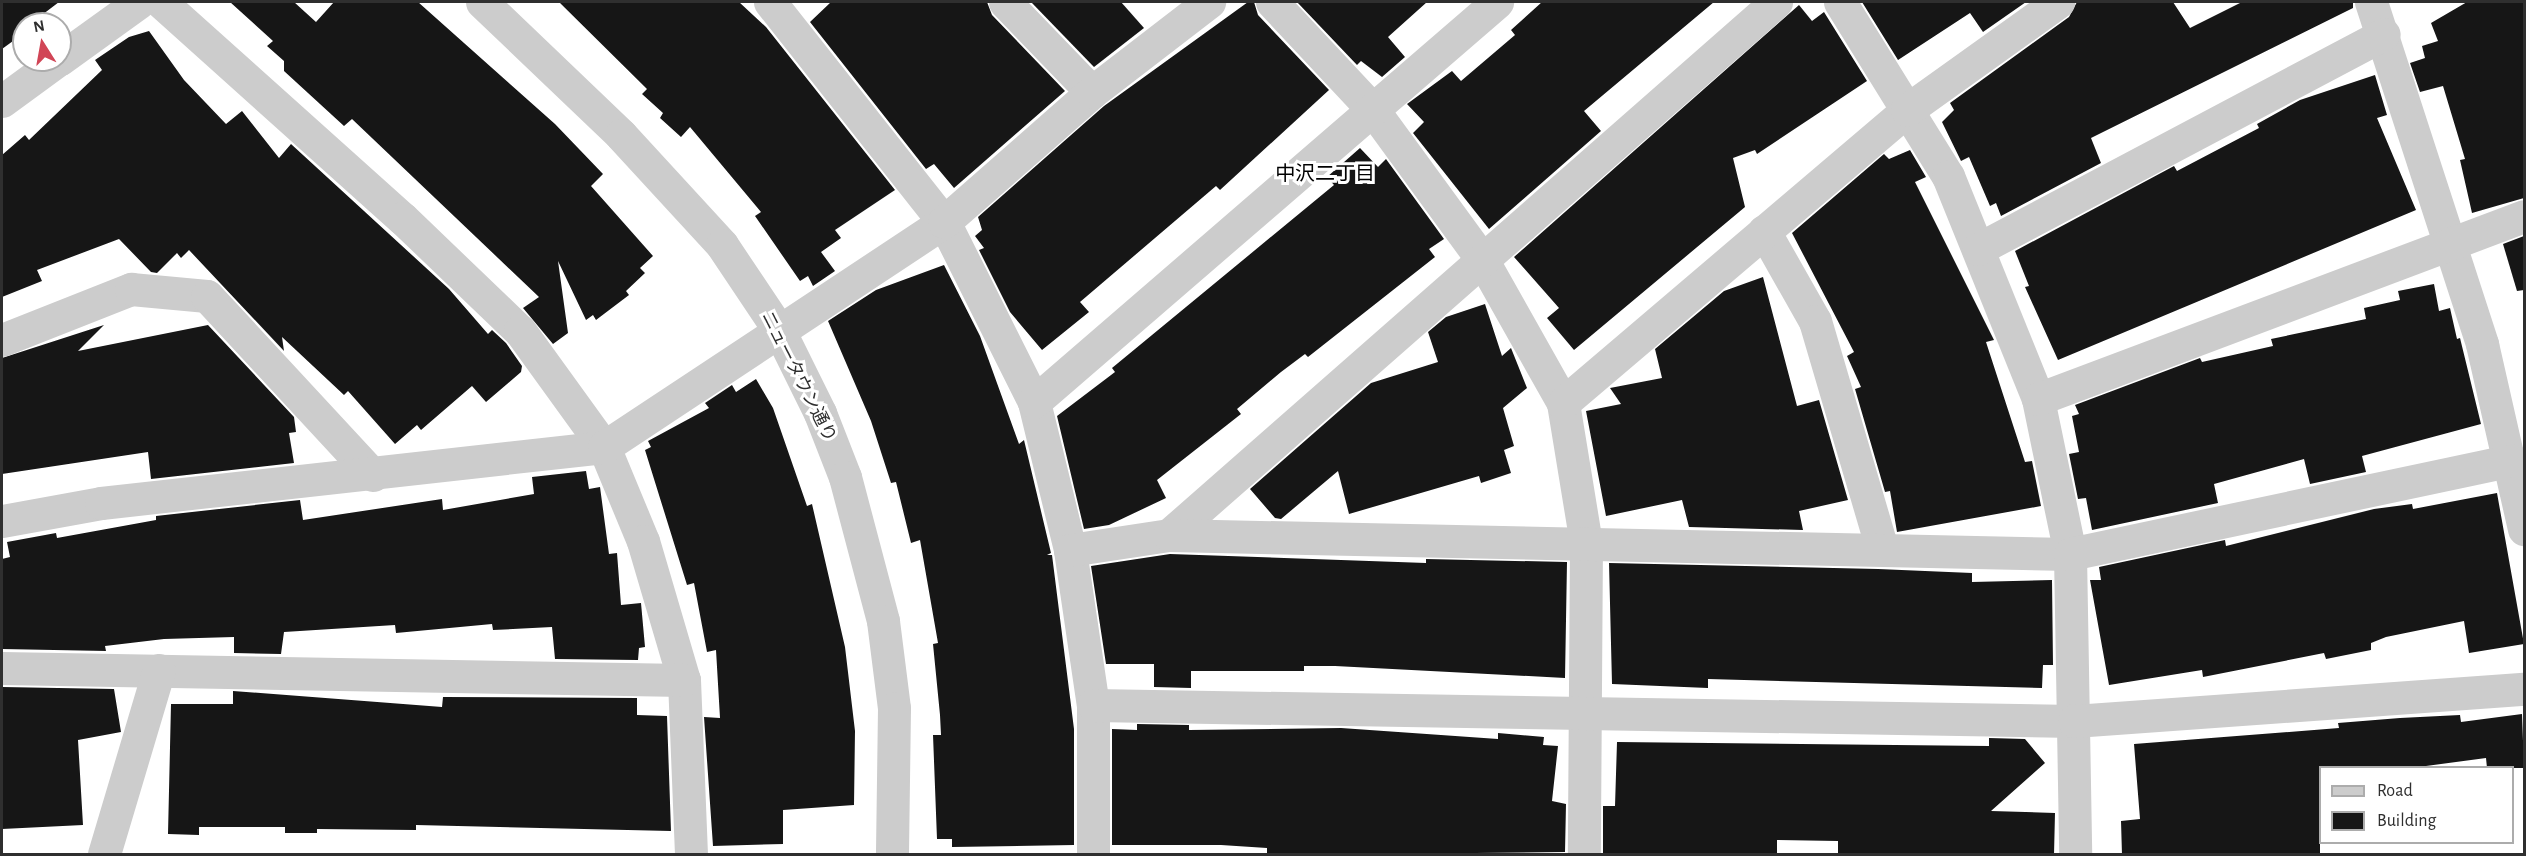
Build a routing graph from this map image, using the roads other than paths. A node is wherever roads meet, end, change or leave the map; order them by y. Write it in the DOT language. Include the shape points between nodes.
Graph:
graph roads {
  1 [pos="139,2"];
  2 [pos="161,2"];
  3 [pos="482,2"];
  4 [pos="770,2"];
  5 [pos="1005,2"];
  6 [pos="1209,2"];
  7 [pos="1272,2"];
  8 [pos="1497,2"];
  9 [pos="1776,2"];
  10 [pos="1840,2"];
  11 [pos="2058,2"];
  12 [pos="2371,2"];
  13 [pos="2384,34"];
  14 [pos="72,50"];
  15 [pos="41,72"];
  16 [pos="1092,92"];
  17 [pos="2,101"];
  18 [pos="1373,110"];
  19 [pos="1906,110"];
  20 [pos="2524,216"];
  21 [pos="944,222"];
  22 [pos="1764,231"];
  23 [pos="2452,243"];
  24 [pos="1978,249"];
  25 [pos="1483,261"];
  26 [pos="779,330"];
  27 [pos="2,340"];
  28 [pos="2038,399"];
  29 [pos="1034,402"];
  30 [pos="1563,403"];
  31 [pos="604,447"];
  32 [pos="2512,460"];
  33 [pos="372,475"];
  34 [pos="2,521"];
  35 [pos="2524,529"];
  36 [pos="1169,536"];
  37 [pos="1587,543"];
  38 [pos="1882,549"];
  39 [pos="1070,550"];
  40 [pos="2070,554"];
  41 [pos="2,668"];
  42 [pos="159,670"];
  43 [pos="684,680"];
  44 [pos="2524,689"];
  45 [pos="1093,705"];
  46 [pos="1585,714"];
  47 [pos="2074,721"];
  48 [pos="104,855"];
  49 [pos="691,855"];
  50 [pos="892,855"];
  51 [pos="1093,855"];
  52 [pos="1584,855"];
  53 [pos="2075,855"];
  1 -- 14 [label="street"];
  2 -- 31 [label="street" via="402,218 520,331"];
  3 -- 26 [label="street, ニュータウン通り" via="621,135 722,245"];
  4 -- 21 [label="street"];
  5 -- 16 [label="street"];
  6 -- 16 [label="street"];
  7 -- 18 [label="street"];
  8 -- 18 [label="street"];
  9 -- 25 [label="street"];
  10 -- 19 [label="street"];
  11 -- 19 [label="street"];
  12 -- 13 [label="street"];
  13 -- 23 [label="street"];
  13 -- 24 [label="street"];
  15 -- 17 [label="street"];
  16 -- 21 [label="street"];
  18 -- 25 [label="street"];
  18 -- 29 [label="street"];
  19 -- 22 [label="street"];
  19 -- 24 [label="street" via="1948,176"];
  20 -- 23 [label="street"];
  21 -- 26 [label="street"];
  21 -- 29 [label="street"];
  22 -- 30 [label="street"];
  22 -- 38 [label="street" via="1815,321"];
  23 -- 28 [label="street"];
  23 -- 32 [label="street"];
  24 -- 28 [label="street"];
  25 -- 30 [label="street"];
  25 -- 36 [label="street"];
  26 -- 31 [label="street"];
  26 -- 50 [label="street, ニュータウン通り" via="820,413 845,477 883,621 894,708"];
  27 -- 33 [label="street" via="131,289 207,296"];
  28 -- 40 [label="street"];
  29 -- 39 [label="street"];
  30 -- 37 [label="street"];
  31 -- 33 [label="street"];
  31 -- 43 [label="street" via="643,541"];
  32 -- 35 [label="street"];
  32 -- 40 [label="street"];
  33 -- 34 [label="street" via="101,503"];
  36 -- 37 [label="street"];
  36 -- 39 [label="street"];
  37 -- 38 [label="street"];
  37 -- 46 [label="street"];
  38 -- 40 [label="street"];
  39 -- 45 [label="street"];
  40 -- 47 [label="street"];
  41 -- 42 [label="street"];
  42 -- 43 [label="street"];
  42 -- 48 [label="street"];
  43 -- 49 [label="street"];
  44 -- 47 [label="street"];
  45 -- 46 [label="street"];
  45 -- 51 [label="street"];
  46 -- 47 [label="street"];
  46 -- 52 [label="street"];
  47 -- 53 [label="street"];
}
